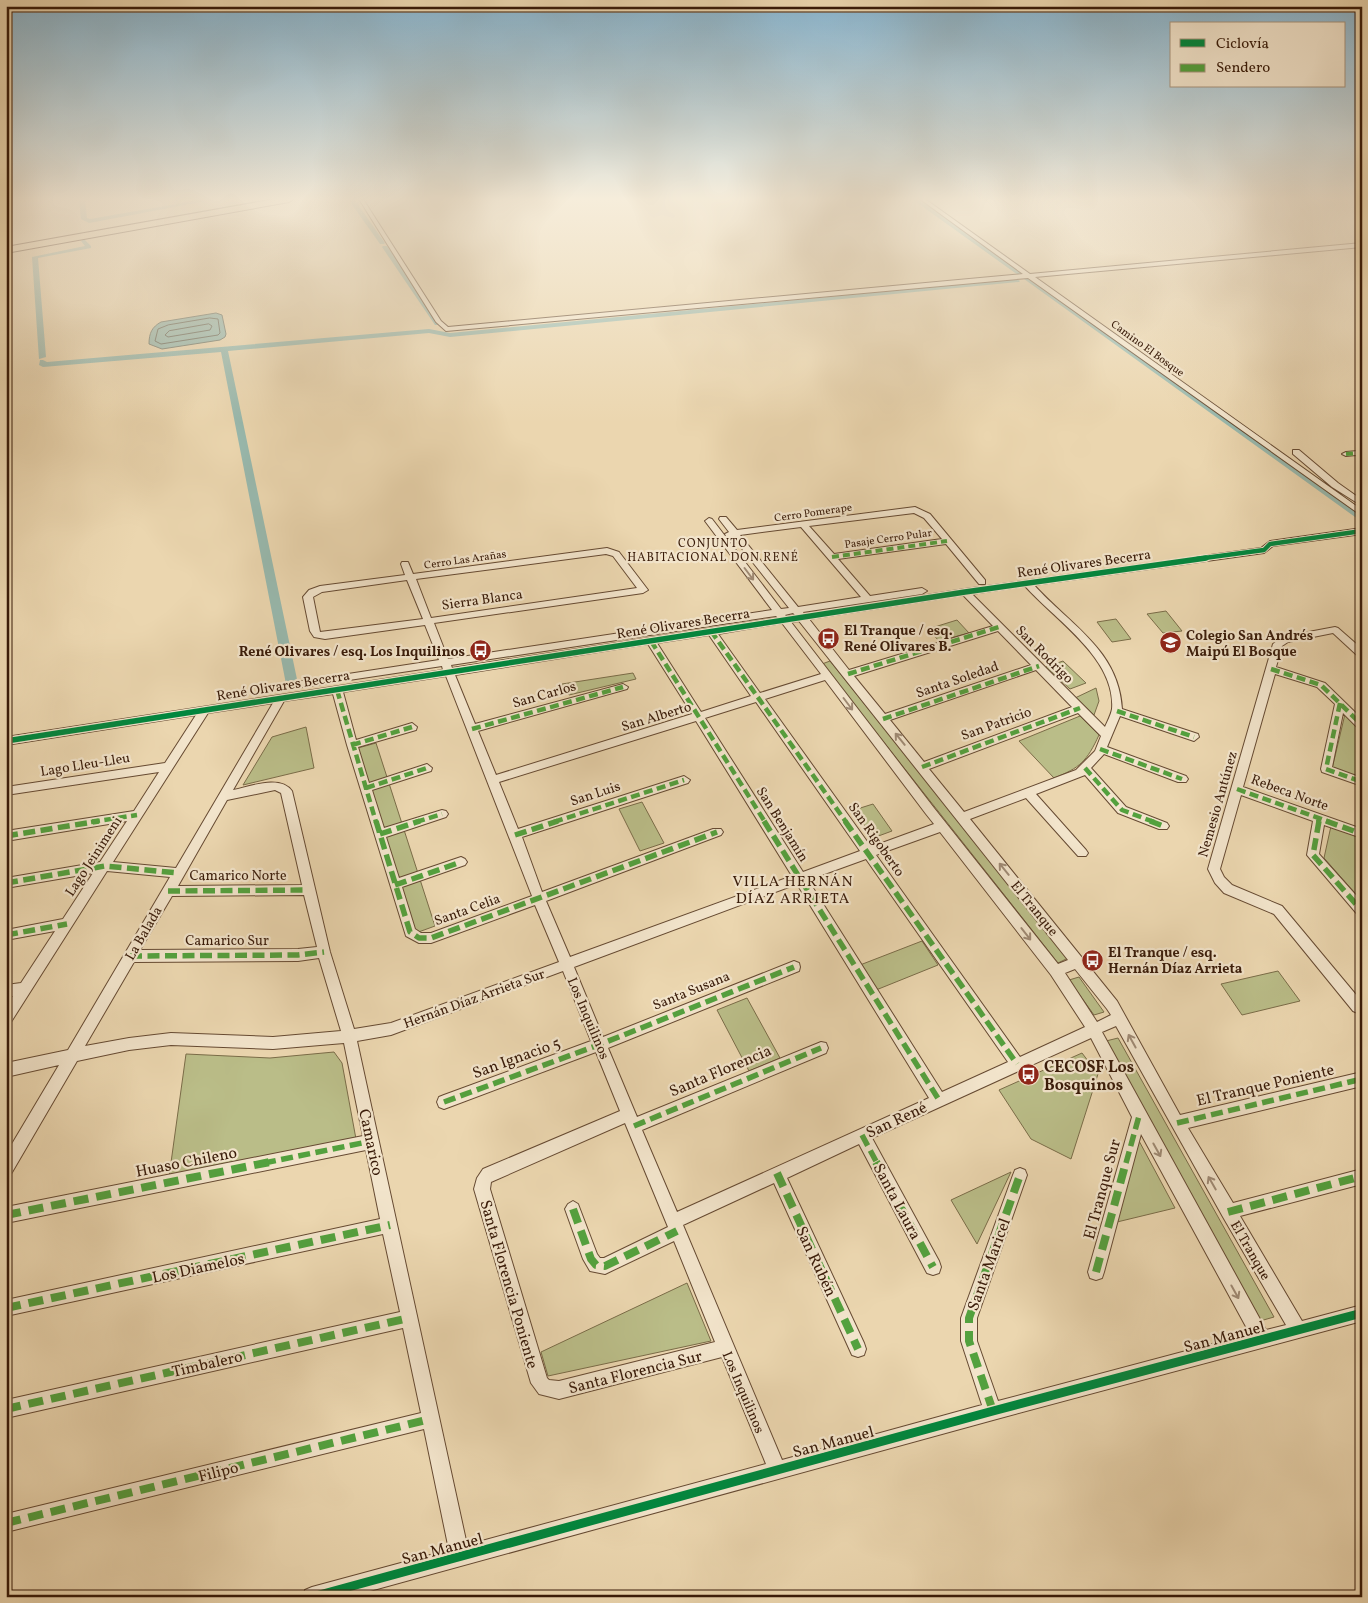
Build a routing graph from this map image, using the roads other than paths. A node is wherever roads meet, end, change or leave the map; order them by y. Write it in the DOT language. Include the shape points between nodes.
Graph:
graph roads {
  1 [pos="408,274"];
  2 [pos="1027,274"];
  3 [pos="1053,274"];
  4 [pos="1030,276"];
  5 [pos="1296,452"];
  6 [pos="1346,454"];
  7 [pos="1360,454"];
  8 [pos="1362,504"];
  9 [pos="1362,514"];
  10 [pos="723,520"];
  11 [pos="709,521"];
  12 [pos="803,524"];
  13 [pos="1362,531"];
  14 [pos="735,533"];
  15 [pos="720,535"];
  16 [pos="947,541"];
  17 [pos="832,557"];
  18 [pos="405,564"];
  19 [pos="411,577"];
  20 [pos="1023,580"];
  21 [pos="982,582"];
  22 [pos="643,590"];
  23 [pos="965,592"];
  24 [pos="868,599"];
  25 [pos="799,614"];
  26 [pos="781,617"];
  27 [pos="429,621"];
  28 [pos="999,627"];
  29 [pos="711,632"];
  30 [pos="325,636"];
  31 [pos="651,641"];
  32 [pos="832,654"];
  33 [pos="1362,655"];
  34 [pos="814,660"];
  35 [pos="448,666"];
  36 [pos="1039,666"];
  37 [pos="1271,669"];
  38 [pos="848,674"];
  39 [pos="827,676"];
  40 [pos="296,685"];
  41 [pos="623,687"];
  42 [pos="337,690"];
  43 [pos="758,697"];
  44 [pos="281,698"];
  45 [pos="1340,703"];
  46 [pos="1080,708"];
  47 [pos="205,710"];
  48 [pos="1117,710"];
  49 [pos="699,717"];
  50 [pos="883,719"];
  51 [pos="1362,725"];
  52 [pos="412,727"];
  53 [pos="472,729"];
  54 [pos="1106,734"];
  55 [pos="1194,738"];
  56 [pos="6,741"];
  57 [pos="352,745"];
  58 [pos="1100,749"];
  59 [pos="169,766"];
  60 [pos="922,767"];
  61 [pos="427,768"];
  62 [pos="1085,768"];
  63 [pos="493,780"];
  64 [pos="684,780"];
  65 [pos="1182,780"];
  66 [pos="1362,782"];
  67 [pos="366,788"];
  68 [pos="1237,789"];
  69 [pos="6,791"];
  70 [pos="1029,793"];
  71 [pos="225,796"];
  72 [pos="442,814"];
  73 [pos="138,815"];
  74 [pos="962,817"];
  75 [pos="1319,819"];
  76 [pos="942,826"];
  77 [pos="1163,826"];
  78 [pos="716,832"];
  79 [pos="380,834"];
  80 [pos="1362,834"];
  81 [pos="516,835"];
  82 [pos="6,836"];
  83 [pos="869,853"];
  84 [pos="1082,853"];
  85 [pos="461,862"];
  86 [pos="105,866"];
  87 [pos="178,873"];
  88 [pos="800,879"];
  89 [pos="6,883"];
  90 [pos="395,885"];
  91 [pos="308,890"];
  92 [pos="168,891"];
  93 [pos="539,898"];
  94 [pos="1362,911"];
  95 [pos="67,924"];
  96 [pos="6,935"];
  97 [pos="324,952"];
  98 [pos="130,956"];
  99 [pos="1078,962"];
  100 [pos="567,964"];
  101 [pos="794,967"];
  102 [pos="1056,972"];
  103 [pos="25,988"];
  104 [pos="6,991"];
  105 [pos="1358,1005"];
  106 [pos="6,1018"];
  107 [pos="1119,1018"];
  108 [pos="1094,1029"];
  109 [pos="349,1036"];
  110 [pos="601,1044"];
  111 [pos="821,1048"];
  112 [pos="74,1055"];
  113 [pos="1017,1064"];
  114 [pos="6,1070"];
  115 [pos="1362,1080"];
  116 [pos="939,1100"];
  117 [pos="444,1102"];
  118 [pos="1139,1116"];
  119 [pos="631,1120"];
  120 [pos="1177,1123"];
  121 [pos="862,1135"];
  122 [pos="372,1141"];
  123 [pos="6,1169"];
  124 [pos="777,1173"];
  125 [pos="1020,1175"];
  126 [pos="1362,1176"];
  127 [pos="484,1178"];
  128 [pos="573,1209"];
  129 [pos="1228,1212"];
  130 [pos="6,1215"];
  131 [pos="390,1225"];
  132 [pos="675,1226"];
  133 [pos="933,1267"];
  134 [pos="1096,1272"];
  135 [pos="6,1308"];
  136 [pos="1362,1313"];
  137 [pos="409,1318"];
  138 [pos="1298,1331"];
  139 [pos="1262,1340"];
  140 [pos="725,1348"];
  141 [pos="858,1349"];
  142 [pos="545,1388"];
  143 [pos="6,1409"];
  144 [pos="993,1411"];
  145 [pos="430,1419"];
  146 [pos="777,1470"];
  147 [pos="6,1523"];
  148 [pos="460,1557"];
  149 [pos="312,1597"];
  1 -- 4 [label="street" via="439,322 451,330"];
  2 -- 4 [label="street, Camino El Bosque"];
  3 -- 4 [label="street"];
  4 -- 9 [label="street, Camino El Bosque"];
  5 -- 8 [label="street"];
  6 -- 7 [label="street"];
  10 -- 14 [label="street, El Tranque"];
  11 -- 15 [label="street, El Tranque"];
  12 -- 14 [label="street, Cerro Pomerape"];
  12 -- 16 [label="street, Cerro Pomerape" via="908,510 924,514"];
  12 -- 17 [label="street"];
  13 -- 20 [label="street, René Olivares Becerra" via="1270,544 1264,550"];
  14 -- 15 [label="street, Cerro Pomerape"];
  14 -- 25 [label="street, El Tranque"];
  15 -- 26 [label="street, El Tranque, one-way"];
  16 -- 17 [label="street, Pasaje Cerro Pular"];
  16 -- 21 [label="street"];
  17 -- 24 [label="street"];
  18 -- 19 [label="street, Los Inquilinos"];
  19 -- 22 [label="street, Cerro Las Arañas" via="603,551 616,554"];
  19 -- 27 [label="street, Los Inquilinos"];
  19 -- 30 [label="street, Cerro Las Arañas" via="320,589 309,594 315,631 317,635"];
  20 -- 21 [label="street, René Olivares Becerra"];
  20 -- 23 [label="street, René Olivares Becerra"];
  20 -- 48 [label="street" via="1085,639 1102,660 1116,691"];
  21 -- 24 [label="street, René Olivares Becerra"];
  22 -- 27 [label="street, Sierra Blanca"];
  23 -- 25 [label="street, René Olivares Becerra"];
  23 -- 28 [label="street, San Rodrigo"];
  24 -- 25 [label="street, René Olivares Becerra"];
  25 -- 26 [label="street, René Olivares Becerra"];
  25 -- 32 [label="street, El Tranque"];
  26 -- 29 [label="street, René Olivares Becerra"];
  26 -- 34 [label="street, El Tranque"];
  26 -- 35 [label="street, René Olivares Becerra"];
  27 -- 30 [label="street, Sierra Blanca"];
  27 -- 35 [label="street, Los Inquilinos"];
  28 -- 36 [label="street, San Rodrigo"];
  28 -- 38 [label="street"];
  29 -- 31 [label="street, René Olivares Becerra"];
  29 -- 43 [label="street, San Rigoberto"];
  31 -- 35 [label="street, René Olivares Becerra"];
  31 -- 49 [label="street, San Benjamín"];
  32 -- 34 [label="street"];
  32 -- 38 [label="street, El Tranque"];
  33 -- 37 [label="street, Nemesio Antúnez" via="1336,630 1280,641"];
  34 -- 39 [label="street, El Tranque"];
  35 -- 40 [label="street, René Olivares Becerra"];
  35 -- 42 [label="street, René Olivares Becerra"];
  35 -- 53 [label="street, Los Inquilinos"];
  36 -- 46 [label="street, San Rodrigo"];
  36 -- 50 [label="street, Santa Soledad"];
  37 -- 45 [label="street" via="1322,686"];
  37 -- 68 [label="street, Nemesio Antúnez"];
  38 -- 50 [label="street, El Tranque"];
  39 -- 43 [label="street, San Alberto"];
  39 -- 76 [label="street, El Tranque, one-way"];
  41 -- 53 [label="street, San Carlos"];
  42 -- 44 [label="street, René Olivares Becerra"];
  42 -- 57 [label="street, Santa Celia"];
  43 -- 49 [label="street, San Alberto"];
  43 -- 83 [label="street, San Rigoberto"];
  44 -- 47 [label="street, René Olivares Becerra"];
  44 -- 71 [label="street, La Balada"];
  45 -- 51 [label="street"];
  45 -- 66 [label="street" via="1326,769"];
  46 -- 54 [label="street, San Rodrigo"];
  46 -- 60 [label="street, San Patricio"];
  47 -- 56 [label="street, René Olivares Becerra"];
  47 -- 59 [label="street, Lago Jeinimeni"];
  48 -- 54 [label="street"];
  48 -- 55 [label="street"];
  49 -- 63 [label="street, San Alberto"];
  49 -- 88 [label="street, San Benjamín"];
  60 -- 50 [label="street, El Tranque, one-way"];
  52 -- 57 [label="street"];
  53 -- 63 [label="street, Los Inquilinos"];
  54 -- 58 [label="street"];
  57 -- 67 [label="street, Santa Celia"];
  58 -- 62 [label="street"];
  58 -- 65 [label="street"];
  59 -- 69 [label="street, Lago Lleu-Lleu"];
  59 -- 73 [label="street, Lago Jeinimeni"];
  60 -- 74 [label="street, El Tranque"];
  61 -- 67 [label="street"];
  62 -- 70 [label="street" via="1071,777"];
  62 -- 77 [label="street" via="1122,810"];
  63 -- 81 [label="street, Los Inquilinos"];
  64 -- 81 [label="street, San Luis"];
  67 -- 79 [label="street, Santa Celia"];
  68 -- 75 [label="street, Rebeca Norte"];
  68 -- 105 [label="street, Nemesio Antúnez" via="1215,874 1228,889 1278,910"];
  70 -- 74 [label="street"];
  70 -- 84 [label="street"];
  71 -- 87 [label="street, La Balada"];
  71 -- 91 [label="street, Camarico" via="276,786 284,790"];
  72 -- 79 [label="street"];
  73 -- 82 [label="street"];
  73 -- 86 [label="street, Lago Jeinimeni"];
  99 -- 74 [label="street, El Tranque, one-way"];
  75 -- 80 [label="street, Rebeca Norte"];
  75 -- 94 [label="street" via="1313,854"];
  76 -- 83 [label="street, Hernán Díaz Arrieta Sur"];
  76 -- 102 [label="street, El Tranque, one-way"];
  78 -- 93 [label="street, Santa Celia"];
  79 -- 90 [label="street, Santa Celia"];
  81 -- 93 [label="street, Los Inquilinos"];
  83 -- 88 [label="street, Hernán Díaz Arrieta Sur"];
  83 -- 113 [label="street, San Rigoberto"];
  85 -- 90 [label="street"];
  86 -- 87 [label="street"];
  86 -- 89 [label="street"];
  86 -- 95 [label="street, Lago Jeinimeni"];
  87 -- 92 [label="street, La Balada"];
  88 -- 100 [label="street, Hernán Díaz Arrieta Sur"];
  88 -- 116 [label="street, San Benjamín"];
  90 -- 93 [label="street, Santa Celia" via="410,932 424,939"];
  91 -- 92 [label="street, Camarico Norte"];
  91 -- 97 [label="street, Camarico"];
  92 -- 98 [label="street, La Balada"];
  93 -- 100 [label="street, Los Inquilinos"];
  95 -- 96 [label="street"];
  95 -- 103 [label="street, Lago Jeinimeni"];
  97 -- 98 [label="street, Camarico Sur"];
  97 -- 109 [label="street, Camarico"];
  98 -- 112 [label="street, La Balada"];
  99 -- 102 [label="street"];
  99 -- 107 [label="street, El Tranque"];
  100 -- 109 [label="street, Hernán Díaz Arrieta Sur" via="390,1029"];
  100 -- 110 [label="street, Los Inquilinos"];
  101 -- 110 [label="street, Santa Susana"];
  102 -- 108 [label="street, El Tranque"];
  103 -- 104 [label="street"];
  103 -- 106 [label="street, Lago Jeinimeni"];
  107 -- 108 [label="street, San René"];
  120 -- 107 [label="street, El Tranque, one-way"];
  108 -- 113 [label="street, San René"];
  108 -- 118 [label="street, El Tranque"];
  109 -- 112 [label="street, Hernán Díaz Arrieta Sur" via="273,1043 173,1039"];
  109 -- 122 [label="street, Camarico"];
  110 -- 117 [label="street, San Ignacio 5"];
  110 -- 119 [label="street, Los Inquilinos"];
  111 -- 119 [label="street, Santa Florencia"];
  112 -- 114 [label="street, Hernán Díaz Arrieta Sur"];
  112 -- 123 [label="street, La Balada"];
  113 -- 116 [label="street, San René"];
  115 -- 120 [label="street, El Tranque Poniente"];
  116 -- 121 [label="street, San René"];
  118 -- 134 [label="street, El Tranque Sur"];
  118 -- 139 [label="street, El Tranque, one-way"];
  119 -- 127 [label="street, Santa Florencia"];
  119 -- 132 [label="street, Los Inquilinos"];
  129 -- 120 [label="street, El Tranque, one-way"];
  121 -- 124 [label="street, San René"];
  121 -- 133 [label="street, Santa Laura"];
  122 -- 130 [label="street, Huaso Chileno"];
  122 -- 131 [label="street, Camarico"];
  124 -- 132 [label="street, San René"];
  124 -- 141 [label="street, San Rubén"];
  125 -- 144 [label="street, Santa Maricel" via="969,1318 970,1341"];
  126 -- 129 [label="street"];
  127 -- 142 [label="street, Santa Florencia Poniente" via="484,1198 537,1376"];
  128 -- 132 [label="street, San René" via="591,1259 600,1266"];
  129 -- 138 [label="street, El Tranque"];
  131 -- 135 [label="street, Los Diamelos"];
  131 -- 137 [label="street, Camarico"];
  132 -- 140 [label="street, Los Inquilinos"];
  136 -- 138 [label="street, San Manuel"];
  137 -- 143 [label="street, Timbalero"];
  137 -- 145 [label="street, Camarico"];
  138 -- 139 [label="street, San Manuel"];
  139 -- 144 [label="street, San Manuel"];
  140 -- 142 [label="street, Santa Florencia Sur" via="559,1390"];
  140 -- 146 [label="street, Los Inquilinos"];
  144 -- 146 [label="street, San Manuel"];
  145 -- 147 [label="street, Filipo"];
  145 -- 148 [label="street, Camarico"];
  146 -- 148 [label="street, San Manuel"];
  148 -- 149 [label="street, San Manuel"];
}
